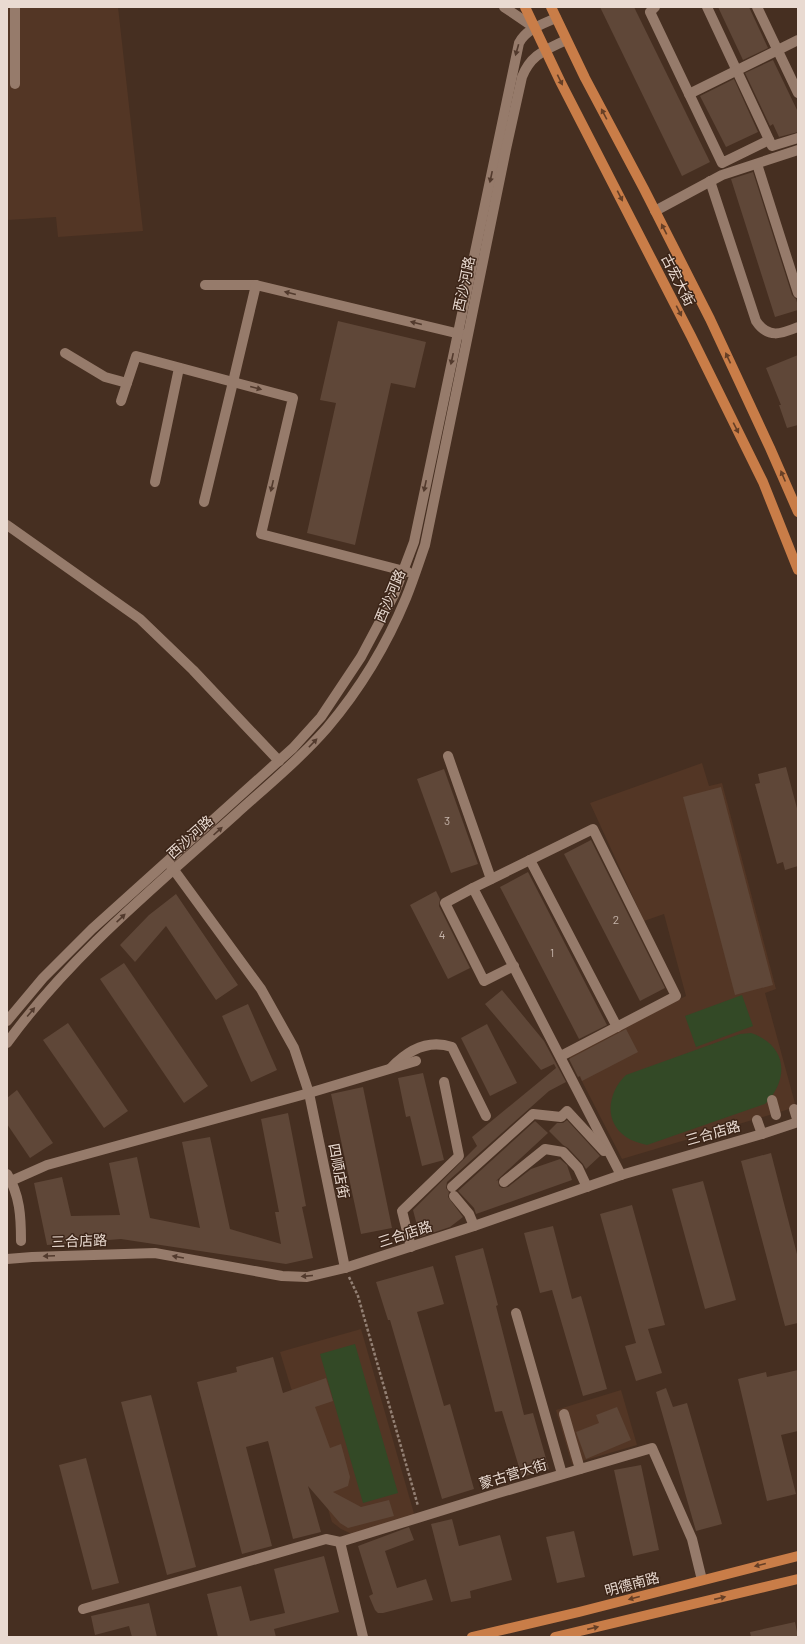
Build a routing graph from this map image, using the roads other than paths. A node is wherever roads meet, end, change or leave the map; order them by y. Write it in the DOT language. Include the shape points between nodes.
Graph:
graph roads {
  1 [pos="15,7"];
  2 [pos="504,7"];
  3 [pos="525,7"];
  4 [pos="551,7"];
  5 [pos="655,7"];
  6 [pos="707,7"];
  7 [pos="757,7"];
  8 [pos="556,18"];
  9 [pos="535,28"];
  10 [pos="566,40"];
  11 [pos="798,40"];
  12 [pos="777,50"];
  13 [pos="546,51"];
  14 [pos="737,71"];
  15 [pos="15,84"];
  16 [pos="798,93"];
  17 [pos="689,94"];
  18 [pos="798,138"];
  19 [pos="769,140"];
  20 [pos="798,150"];
  21 [pos="757,164"];
  22 [pos="710,181"];
  23 [pos="655,210"];
  24 [pos="205,285"];
  25 [pos="256,285"];
  26 [pos="798,293"];
  27 [pos="798,327"];
  28 [pos="463,334"];
  29 [pos="65,353"];
  30 [pos="179,368"];
  31 [pos="233,382"];
  32 [pos="127,383"];
  33 [pos="121,401"];
  34 [pos="155,482"];
  35 [pos="204,502"];
  36 [pos="798,512"];
  37 [pos="7,525"];
  38 [pos="798,570"];
  39 [pos="403,571"];
  40 [pos="414,574"];
  41 [pos="448,756"];
  42 [pos="279,761"];
  43 [pos="530,860"];
  44 [pos="166,862"];
  45 [pos="174,870"];
  46 [pos="491,879"];
  47 [pos="473,888"];
  48 [pos="514,966"];
  49 [pos="7,1021"];
  50 [pos="616,1027"];
  51 [pos="7,1042"];
  52 [pos="561,1056"];
  53 [pos="416,1061"];
  54 [pos="391,1069"];
  55 [pos="444,1082"];
  56 [pos="309,1093"];
  57 [pos="772,1100"];
  58 [pos="794,1109"];
  59 [pos="591,1114"];
  60 [pos="776,1115"];
  61 [pos="486,1116"];
  62 [pos="757,1120"];
  63 [pos="577,1121"];
  64 [pos="798,1122"];
  65 [pos="762,1134"];
  66 [pos="604,1151"];
  67 [pos="621,1175"];
  68 [pos="9,1177"];
  69 [pos="504,1182"];
  70 [pos="587,1187"];
  71 [pos="474,1226"];
  72 [pos="21,1241"];
  73 [pos="411,1247"];
  74 [pos="7,1259"];
  75 [pos="345,1268"];
  76 [pos="516,1313"];
  77 [pos="564,1414"];
  78 [pos="580,1469"];
  79 [pos="562,1474"];
  80 [pos="340,1542"];
  81 [pos="798,1556"];
  82 [pos="798,1579"];
  83 [pos="702,1580"];
  84 [pos="83,1610"];
  85 [pos="363,1637"];
  86 [pos="472,1637"];
  87 [pos="555,1637"];
  1 -- 15 [label="street"];
  2 -- 9 [label="street"];
  3 -- 9 [label="main road, 古宏大街"];
  4 -- 8 [label="main road, 古宏大街"];
  5 -- 17 [label="street" via="650,12"];
  6 -- 14 [label="street"];
  7 -- 12 [label="street"];
  8 -- 9 [label="street, 西沙河路"];
  8 -- 10 [label="main road, 古宏大街"];
  9 -- 13 [label="main road, 古宏大街"];
  9 -- 28 [label="street, 西沙河路, one-way" via="522,37 515,56"];
  10 -- 13 [label="street, 西沙河路"];
  23 -- 10 [label="main road, 古宏大街, one-way"];
  11 -- 12 [label="street"];
  12 -- 14 [label="street"];
  12 -- 16 [label="street"];
  13 -- 28 [label="street, 西沙河路" via="533,58 522,77"];
  13 -- 38 [label="main road, 古宏大街, one-way" via="763,482"];
  14 -- 17 [label="street"];
  14 -- 19 [label="street"];
  17 -- 19 [label="street" via="722,163"];
  18 -- 19 [label="street" via="772,146"];
  20 -- 21 [label="street"];
  21 -- 22 [label="street"];
  21 -- 26 [label="street"];
  22 -- 23 [label="street"];
  22 -- 27 [label="street" via="756,320 765,330 772,333"];
  36 -- 23 [label="main road, 古宏大街, one-way" via="710,319"];
  24 -- 25 [label="street"];
  28 -- 25 [label="street, one-way"];
  25 -- 31 [label="street"];
  28 -- 39 [label="street, 西沙河路, one-way" via="414,542"];
  28 -- 40 [label="street, 西沙河路" via="425,545"];
  29 -- 32 [label="street" via="105,376"];
  30 -- 31 [label="street"];
  30 -- 32 [label="street" via="136,356"];
  30 -- 34 [label="street"];
  31 -- 35 [label="street"];
  31 -- 39 [label="street, one-way" via="293,398 261,534"];
  32 -- 33 [label="street"];
  37 -- 42 [label="street" via="140,619 193,670"];
  39 -- 40 [label="street"];
  39 -- 42 [label="street, 西沙河路" via="394,595 361,658 321,717"];
  45 -- 40 [label="street, 西沙河路, one-way" via="292,764 327,728 354,693 383,646 406,598"];
  41 -- 46 [label="street"];
  42 -- 44 [label="street, 西沙河路"];
  43 -- 46 [label="street"];
  43 -- 50 [label="street"];
  43 -- 50 [label="street" via="593,829 676,996"];
  44 -- 45 [label="street, 四顺店街"];
  44 -- 49 [label="street, 西沙河路" via="42,978"];
  51 -- 45 [label="street, 西沙河路, one-way" via="66,970"];
  45 -- 56 [label="street, 四顺店街" via="261,989 294,1048"];
  46 -- 47 [label="street"];
  47 -- 48 [label="street"];
  47 -- 48 [label="street" via="445,903 484,981"];
  48 -- 52 [label="street"];
  50 -- 52 [label="street"];
  52 -- 59 [label="street"];
  53 -- 54 [label="street"];
  54 -- 56 [label="street"];
  54 -- 61 [label="street" via="402,1057 421,1047 444,1044 452,1047"];
  55 -- 73 [label="street" via="459,1156 402,1211"];
  56 -- 68 [label="street"];
  56 -- 75 [label="street, 四顺店街"];
  57 -- 60 [label="street"];
  58 -- 64 [label="street"];
  59 -- 63 [label="street"];
  59 -- 67 [label="street"];
  62 -- 65 [label="street"];
  63 -- 66 [label="street"];
  63 -- 71 [label="street" via="567,1111 561,1116 533,1114 453,1192 469,1214"];
  64 -- 65 [label="street, 三合店路"];
  65 -- 67 [label="street, 三合店路"];
  67 -- 70 [label="street, 三合店路"];
  68 -- 72 [label="street" via="21,1212"];
  69 -- 70 [label="street" via="545,1149 564,1152 578,1168"];
  70 -- 71 [label="street, 三合店路"];
  71 -- 73 [label="street, 三合店路"];
  73 -- 75 [label="street, 三合店路"];
  75 -- 74 [label="street, 三合店路, one-way" via="307,1277 282,1276 155,1253"];
  76 -- 79 [label="street"];
  77 -- 78 [label="street"];
  78 -- 79 [label="street, 蒙古营大街"];
  78 -- 83 [label="street, 蒙古营大街" via="652,1448 692,1539"];
  79 -- 80 [label="street, 蒙古营大街"];
  80 -- 84 [label="street" via="321,1540"];
  80 -- 85 [label="street"];
  81 -- 83 [label="main road, 明德南路, one-way"];
  87 -- 82 [label="main road, one-way"];
  83 -- 86 [label="main road, 明德南路, one-way"];
}
